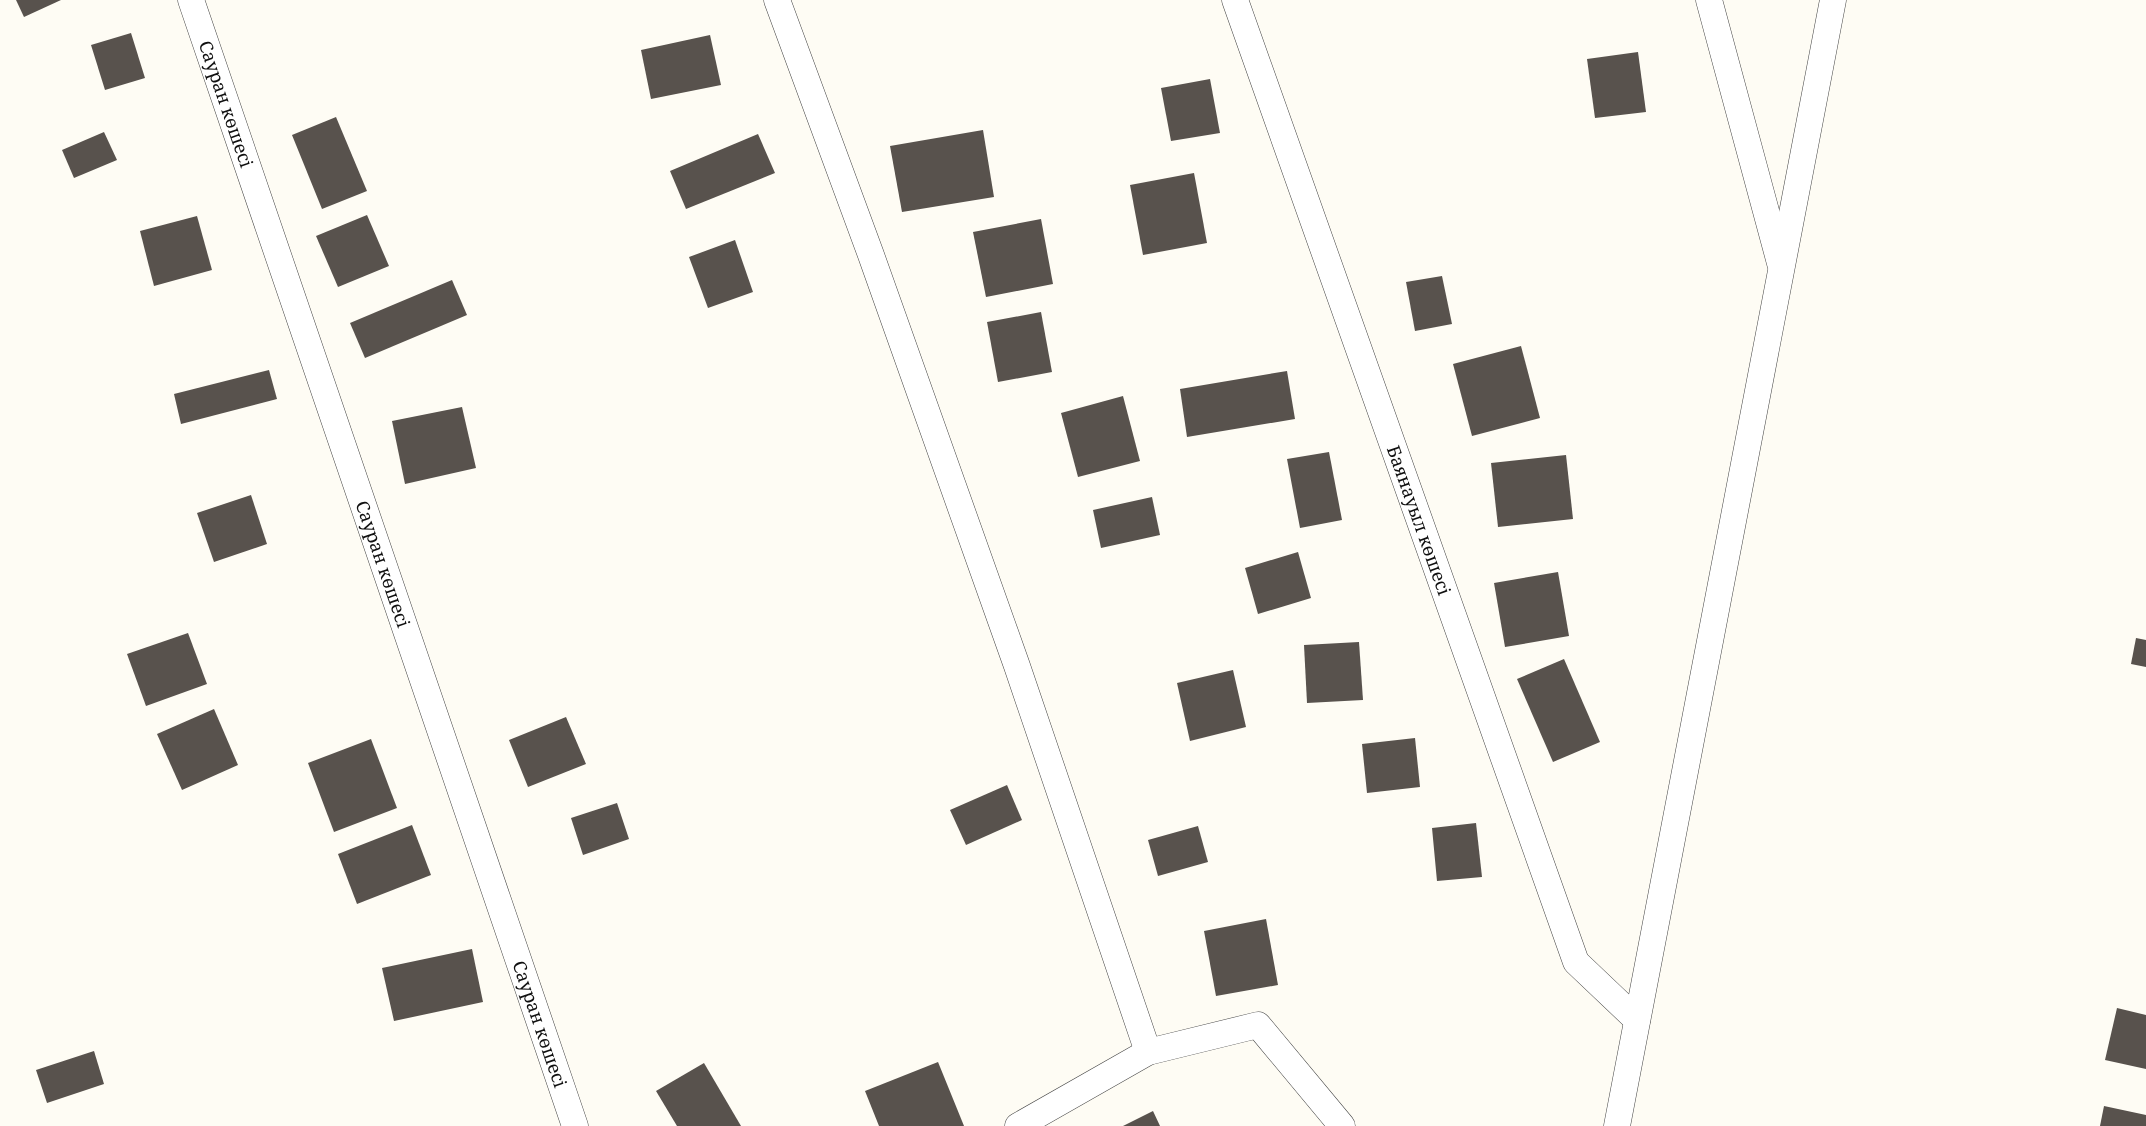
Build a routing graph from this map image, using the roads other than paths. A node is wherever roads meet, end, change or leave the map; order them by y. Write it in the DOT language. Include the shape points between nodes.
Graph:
graph roads {
  1 [pos="191,0"];
  2 [pos="777,0"];
  3 [pos="1235,0"];
  4 [pos="1709,0"];
  5 [pos="1833,0"];
  6 [pos="1782,269"];
  7 [pos="1637,1020"];
  8 [pos="1148,1052"];
  9 [pos="575,1126"];
  10 [pos="1018,1126"];
  11 [pos="1342,1126"];
  12 [pos="1617,1126"];
  1 -- 9 [label="street, Сауран көшесі"];
  2 -- 8 [label="street" via="1010,644"];
  3 -- 7 [label="street, Баянауыл көшесі" via="1576,962"];
  4 -- 6 [label="street"];
  5 -- 6 [label="street"];
  6 -- 7 [label="street"];
  7 -- 12 [label="street"];
  8 -- 10 [label="street"];
  8 -- 11 [label="street" via="1258,1025"];
}
